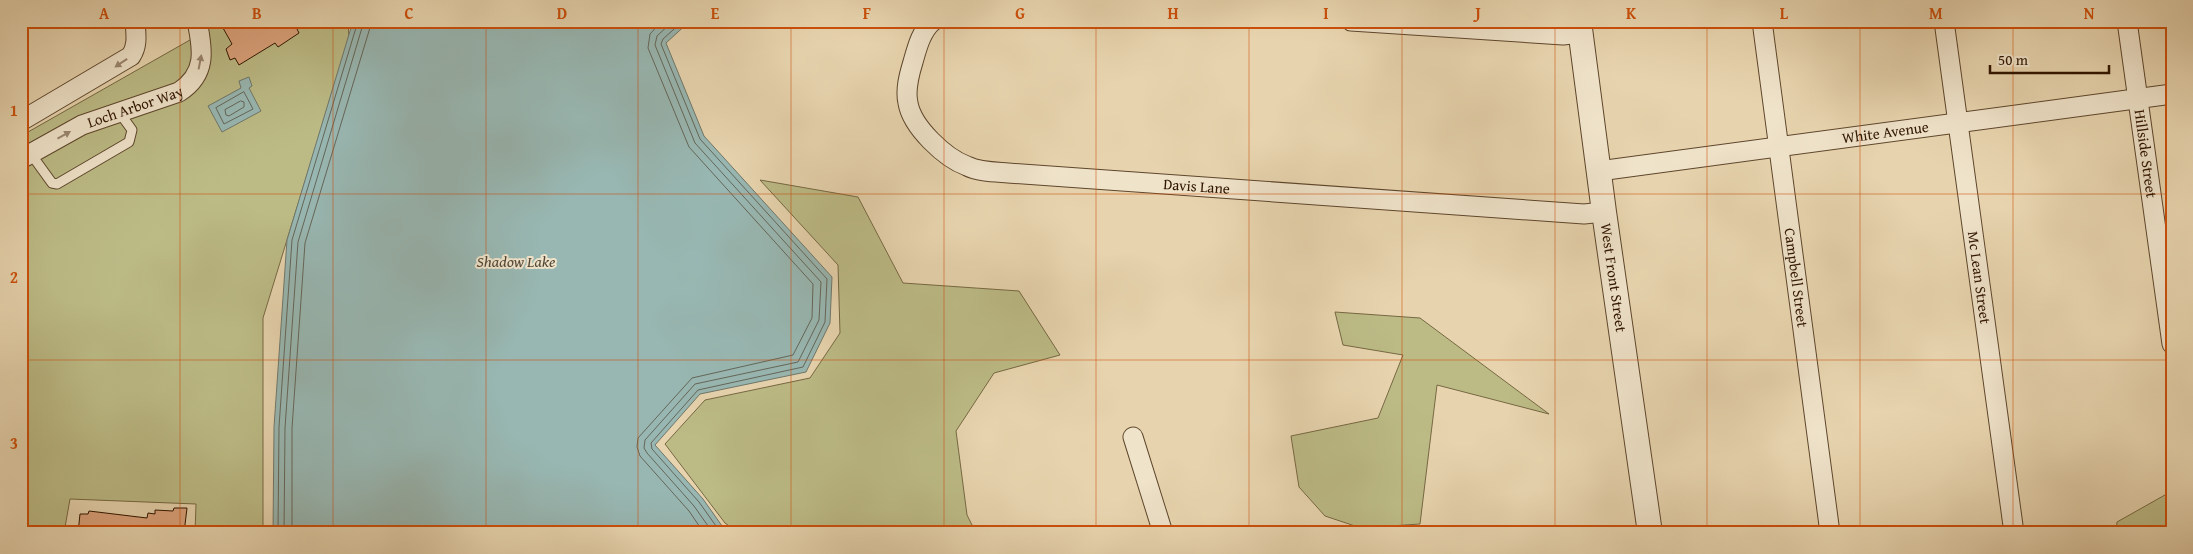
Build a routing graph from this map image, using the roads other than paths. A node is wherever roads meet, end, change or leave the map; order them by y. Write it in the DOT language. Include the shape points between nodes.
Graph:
graph roads {
  1 [pos="135,21"];
  2 [pos="197,21"];
  3 [pos="933,21"];
  4 [pos="1351,21"];
  5 [pos="1762,21"];
  6 [pos="1944,21"];
  7 [pos="2126,21"];
  8 [pos="1580,27"];
  9 [pos="2172,94"];
  10 [pos="2137,99"];
  11 [pos="119,111"];
  12 [pos="21,121"];
  13 [pos="1958,123"];
  14 [pos="1779,147"];
  15 [pos="26,156"];
  16 [pos="1599,171"];
  17 [pos="1604,212"];
  18 [pos="2172,344"];
  19 [pos="1133,437"];
  20 [pos="1163,533"];
  21 [pos="1650,533"];
  22 [pos="1830,533"];
  23 [pos="2014,533"];
  1 -- 12 [label="street, one-way" via="137,41 131,56"];
  11 -- 2 [label="street, Loch Arbor Way, one-way" via="179,92 195,79 202,51"];
  3 -- 17 [label="street, Davis Lane" via="918,45 910,72 908,104 922,130 942,151 968,167 1008,173 1584,214"];
  4 -- 8 [label="street" via="1563,35"];
  5 -- 14 [label="street, Campbell Street"];
  6 -- 13 [label="street, Mc Lean Street"];
  7 -- 10 [label="street, Hillside Street"];
  8 -- 16 [label="street, West Front Street"];
  9 -- 10 [label="street, White Avenue"];
  10 -- 13 [label="street, White Avenue"];
  10 -- 18 [label="street, Hillside Street"];
  15 -- 11 [label="street, Loch Arbor Way, one-way" via="82,125"];
  11 -- 15 [label="lane" via="132,130 129,142 57,184 52,183"];
  13 -- 14 [label="street, White Avenue"];
  13 -- 23 [label="street, Mc Lean Street"];
  14 -- 16 [label="street, White Avenue"];
  14 -- 22 [label="street, Campbell Street"];
  16 -- 17 [label="street, West Front Street"];
  17 -- 21 [label="street, West Front Street"];
  19 -- 20 [label="street"];
}
